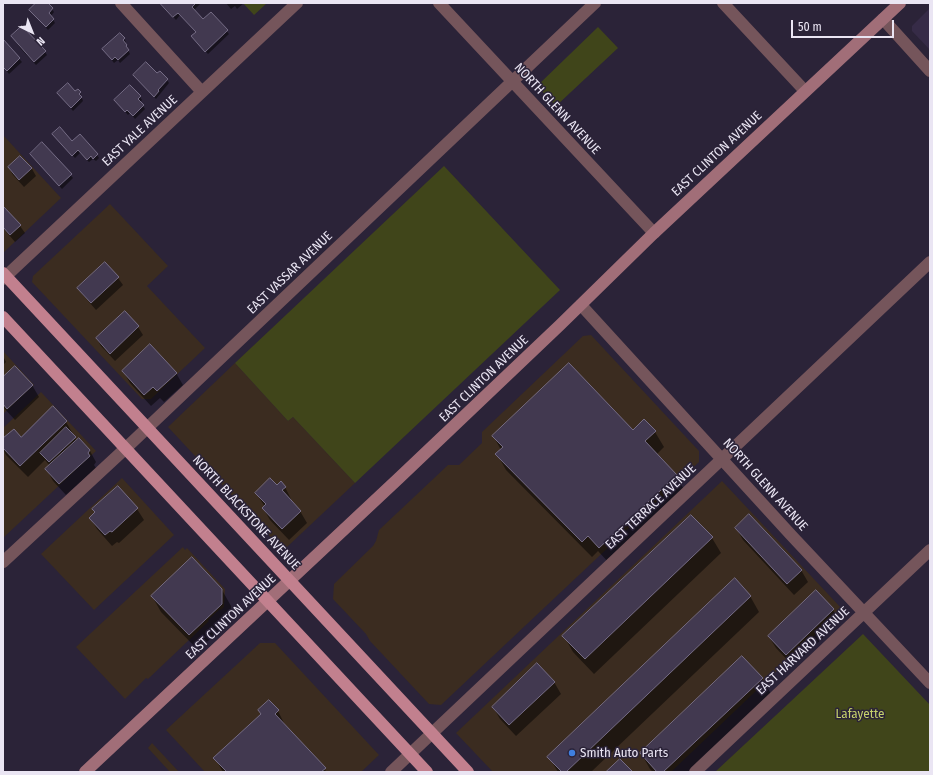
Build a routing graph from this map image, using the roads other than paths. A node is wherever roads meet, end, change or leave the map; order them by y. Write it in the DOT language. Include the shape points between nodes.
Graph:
graph roads {
  1 [pos="121,3"];
  2 [pos="297,3"];
  3 [pos="439,3"];
  4 [pos="595,3"];
  5 [pos="723,3"];
  6 [pos="900,3"];
  7 [pos="883,19"];
  8 [pos="930,71"];
  9 [pos="512,82"];
  10 [pos="805,91"];
  11 [pos="202,92"];
  12 [pos="654,233"];
  13 [pos="930,262"];
  14 [pos="4,276"];
  15 [pos="581,305"];
  16 [pos="3,317"];
  17 [pos="148,428"];
  18 [pos="126,448"];
  19 [pos="722,459"];
  20 [pos="930,550"];
  21 [pos="3,562"];
  22 [pos="290,581"];
  23 [pos="268,602"];
  24 [pos="864,613"];
  25 [pos="930,683"];
  26 [pos="433,733"];
  27 [pos="410,754"];
  28 [pos="85,772"];
  29 [pos="391,772"];
  30 [pos="427,772"];
  31 [pos="468,772"];
  32 [pos="695,772"];
  1 -- 11 [label="street"];
  2 -- 11 [label="street, EAST YALE AVENUE"];
  3 -- 9 [label="street, NORTH GLENN AVENUE"];
  4 -- 9 [label="street, EAST VASSAR AVENUE"];
  5 -- 10 [label="street"];
  6 -- 7 [label="main road, EAST CLINTON AVENUE"];
  7 -- 8 [label="street"];
  7 -- 10 [label="main road, EAST CLINTON AVENUE"];
  9 -- 12 [label="street, NORTH GLENN AVENUE"];
  9 -- 17 [label="street, EAST VASSAR AVENUE"];
  10 -- 12 [label="main road, EAST CLINTON AVENUE"];
  11 -- 14 [label="street, EAST YALE AVENUE"];
  12 -- 15 [label="main road, EAST CLINTON AVENUE"];
  13 -- 19 [label="street, EAST TERRACE AVENUE"];
  14 -- 17 [label="main road, NORTH BLACKSTONE AVENUE"];
  15 -- 19 [label="street, NORTH GLENN AVENUE"];
  15 -- 22 [label="main road, EAST CLINTON AVENUE"];
  16 -- 18 [label="main road"];
  17 -- 18 [label="street, EAST VASSAR AVENUE"];
  17 -- 22 [label="main road, NORTH BLACKSTONE AVENUE"];
  18 -- 21 [label="street, EAST VASSAR AVENUE"];
  18 -- 23 [label="main road"];
  19 -- 24 [label="street, NORTH GLENN AVENUE"];
  19 -- 26 [label="street, EAST TERRACE AVENUE"];
  20 -- 24 [label="street, EAST HARVARD AVENUE"];
  22 -- 23 [label="main road, EAST CLINTON AVENUE"];
  22 -- 26 [label="main road, NORTH BLACKSTONE AVENUE"];
  23 -- 27 [label="main road"];
  23 -- 28 [label="main road, EAST CLINTON AVENUE"];
  24 -- 25 [label="street, NORTH GLENN AVENUE"];
  24 -- 32 [label="street, EAST HARVARD AVENUE"];
  26 -- 27 [label="street, EAST TERRACE AVENUE"];
  26 -- 31 [label="main road, NORTH BLACKSTONE AVENUE"];
  27 -- 29 [label="street, EAST TERRACE AVENUE"];
  27 -- 30 [label="main road"];
}
